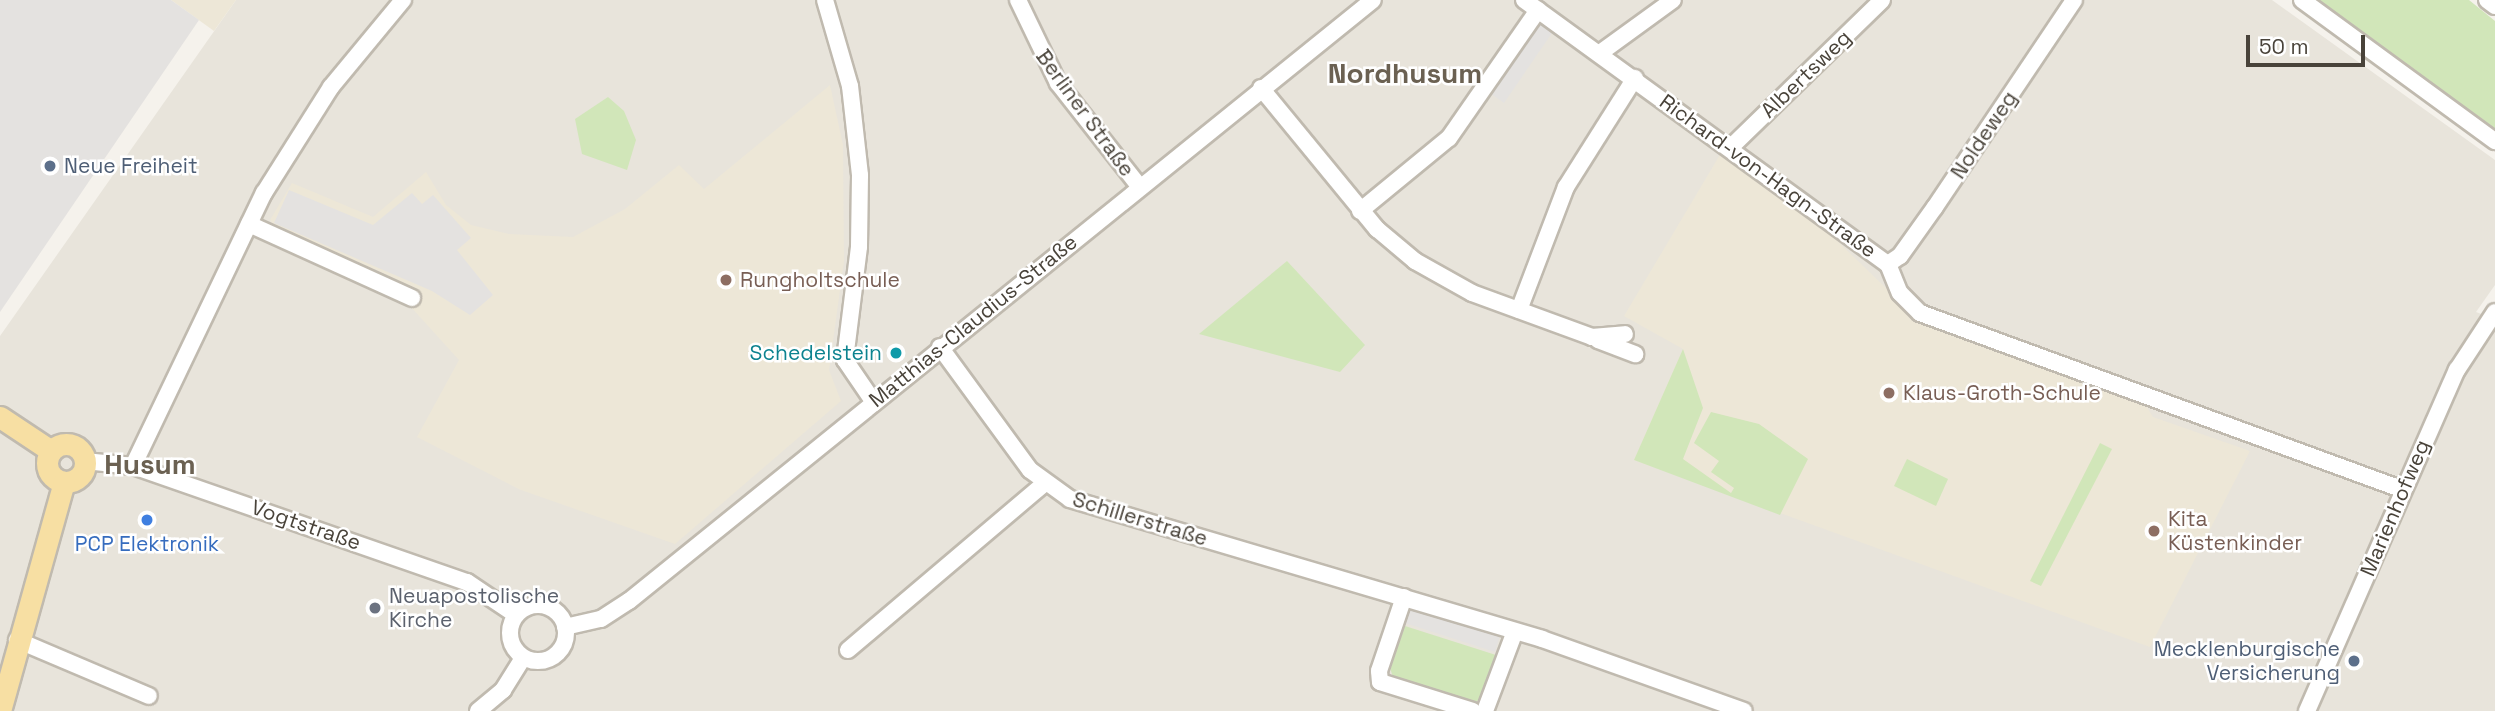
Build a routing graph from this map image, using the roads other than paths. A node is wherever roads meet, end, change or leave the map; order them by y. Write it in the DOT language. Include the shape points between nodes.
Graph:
graph roads {
  1 [pos="403,0"];
  2 [pos="825,0"];
  3 [pos="1018,0"];
  4 [pos="1373,0"];
  5 [pos="1524,0"];
  6 [pos="1673,0"];
  7 [pos="1882,0"];
  8 [pos="2074,0"];
  9 [pos="2302,0"];
  10 [pos="2487,0"];
  11 [pos="2495,6"];
  12 [pos="1538,10"];
  13 [pos="1600,53"];
  14 [pos="1635,78"];
  15 [pos="1261,88"];
  16 [pos="2495,141"];
  17 [pos="1730,148"];
  18 [pos="1139,186"];
  19 [pos="1360,211"];
  20 [pos="249,224"];
  21 [pos="1888,264"];
  22 [pos="412,298"];
  23 [pos="1519,310"];
  24 [pos="2495,312"];
  25 [pos="1625,334"];
  26 [pos="1592,337"];
  27 [pos="940,347"];
  28 [pos="1635,354"];
  29 [pos="873,401"];
  30 [pos="0,418"];
  31 [pos="51,452"];
  32 [pos="85,461"];
  33 [pos="133,466"];
  34 [pos="64,482"];
  35 [pos="1044,484"];
  36 [pos="2401,489"];
  37 [pos="1404,597"];
  38 [pos="516,615"];
  39 [pos="565,627"];
  40 [pos="1515,631"];
  41 [pos="17,640"];
  42 [pos="848,650"];
  43 [pos="523,658"];
  44 [pos="149,696"];
  45 [pos="0,711"];
  46 [pos="478,711"];
  47 [pos="1473,711"];
  48 [pos="1485,711"];
  49 [pos="1744,711"];
  50 [pos="2307,711"];
  1 -- 20 [label="street" via="331,87"];
  2 -- 29 [label="street" via="850,86 860,174 859,247 845,360"];
  3 -- 18 [label="street, Berliner Straße" via="1051,72"];
  4 -- 15 [label="street, Matthias-Claudius-Straße"];
  5 -- 12 [label="street, Richard-von-Hagn-Straße"];
  6 -- 13 [label="street"];
  7 -- 17 [label="street, Albertsweg"];
  8 -- 21 [label="street, Noldeweg" via="1935,208 1900,256"];
  9 -- 16 [label="street"];
  10 -- 11 [label="street"];
  12 -- 13 [label="street, Richard-von-Hagn-Straße"];
  12 -- 19 [label="street" via="1449,138"];
  13 -- 14 [label="street, Richard-von-Hagn-Straße"];
  14 -- 17 [label="street, Richard-von-Hagn-Straße"];
  14 -- 23 [label="street" via="1566,187"];
  15 -- 18 [label="street, Matthias-Claudius-Straße"];
  15 -- 19 [label="street"];
  17 -- 21 [label="street, Richard-von-Hagn-Straße"];
  18 -- 27 [label="street, Matthias-Claudius-Straße"];
  19 -- 23 [label="street" via="1415,261 1472,293"];
  20 -- 22 [label="street"];
  20 -- 33 [label="street"];
  21 -- 36 [label="street, Richard-von-Hagn-Straße" via="1908,303 1939,323"];
  23 -- 26 [label="street"];
  24 -- 36 [label="street, Marienhofweg" via="2457,370"];
  25 -- 26 [label="street"];
  26 -- 28 [label="street"];
  27 -- 29 [label="street, Matthias-Claudius-Straße"];
  27 -- 35 [label="street, Schillerstraße" via="981,409"];
  29 -- 39 [label="street, Matthias-Claudius-Straße" via="629,601 601,619"];
  30 -- 31 [label="main road"];
  31 -- 32 [label="main road" via="68,444"];
  31 -- 34 [label="main road" via="47,467"];
  32 -- 33 [label="street, Vogtstraße"];
  32 -- 34 [label="main road" via="79,477"];
  33 -- 38 [label="street, Vogtstraße" via="467,582"];
  34 -- 41 [label="main road"];
  35 -- 37 [label="street, Schillerstraße" via="1077,502"];
  35 -- 42 [label="street"];
  36 -- 50 [label="street, Marienhofweg"];
  37 -- 40 [label="street, Schillerstraße"];
  37 -- 47 [label="street" via="1378,671 1380,682"];
  38 -- 39 [label="street" via="545,606"];
  38 -- 43 [label="street" via="510,641"];
  39 -- 43 [label="street" via="559,653 548,660"];
  40 -- 48 [label="street"];
  40 -- 49 [label="street, Schillerstraße"];
  41 -- 44 [label="street"];
  41 -- 45 [label="main road"];
  43 -- 46 [label="street" via="503,690"];
}
